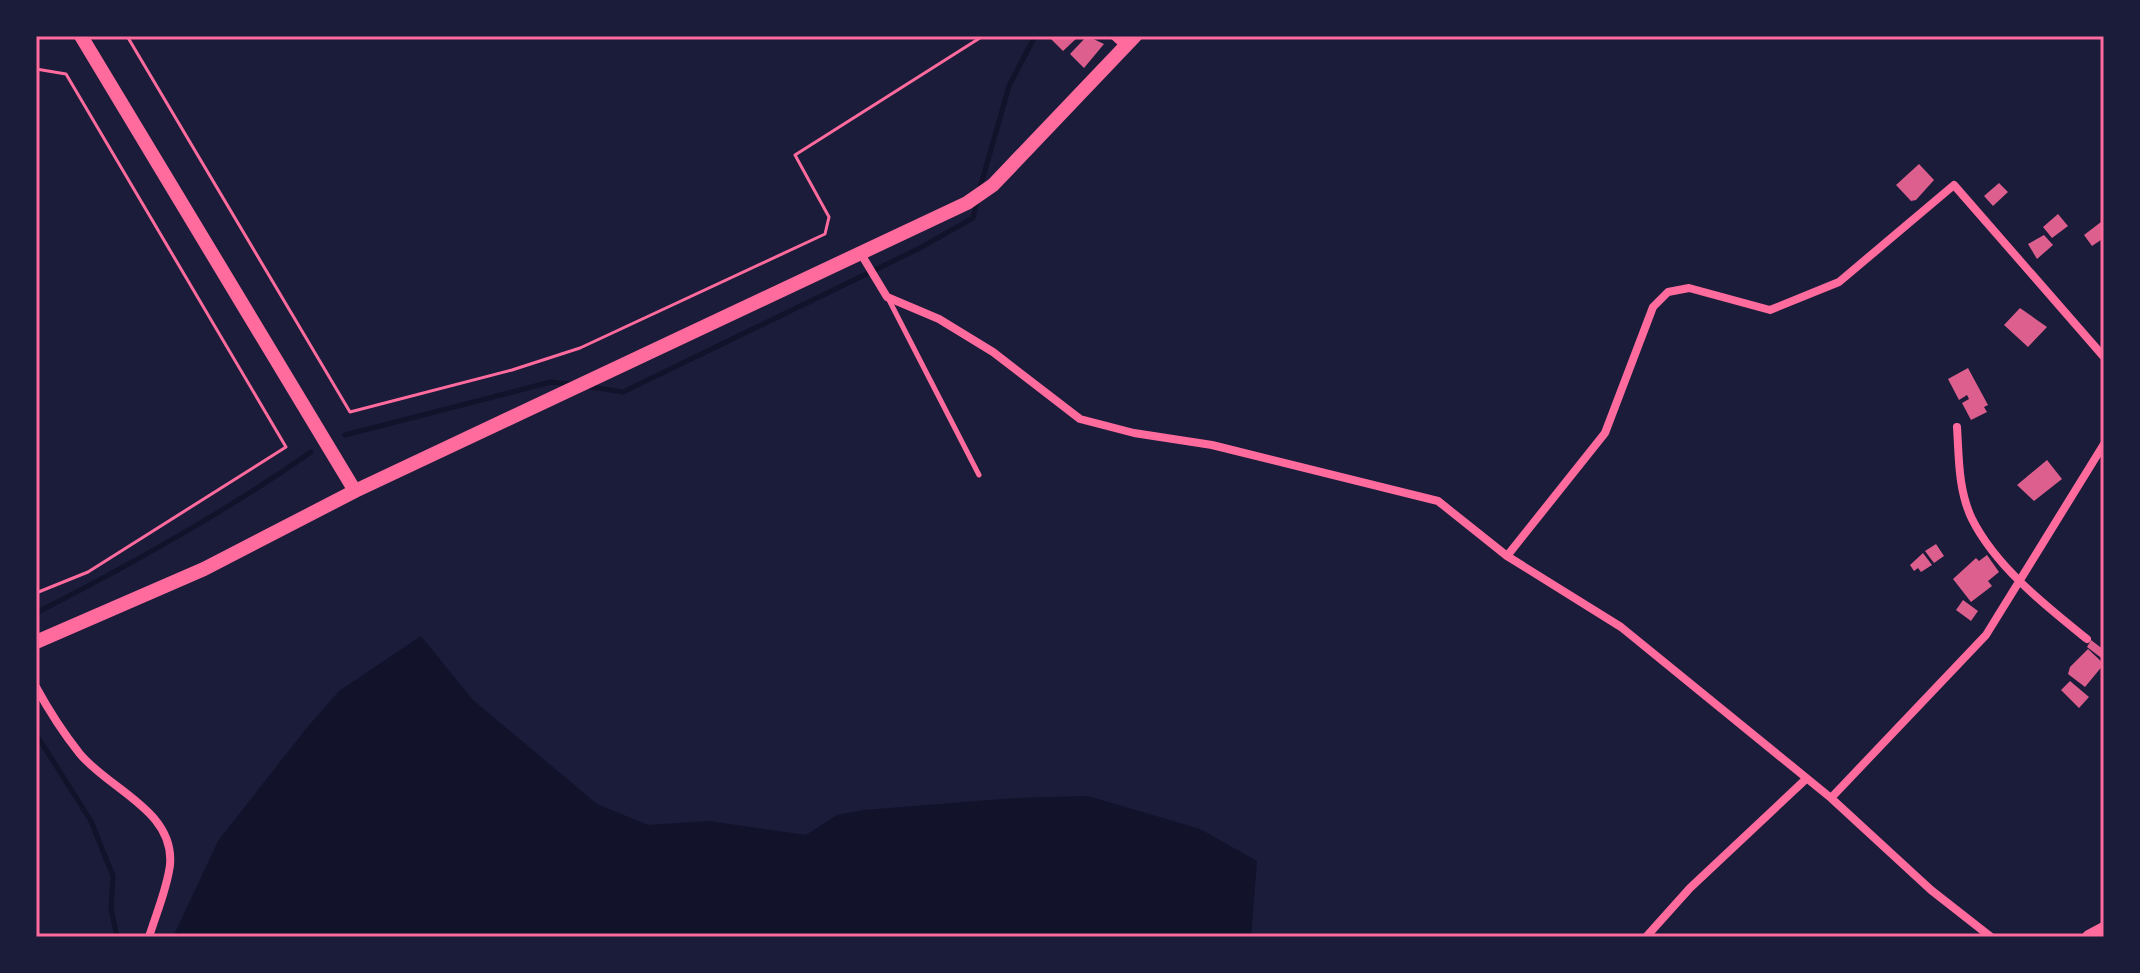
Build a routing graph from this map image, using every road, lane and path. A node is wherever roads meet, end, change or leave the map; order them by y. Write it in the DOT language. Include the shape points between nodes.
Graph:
graph roads {
  1 [pos="81,36"];
  2 [pos="127,36"];
  3 [pos="983,36"];
  4 [pos="1125,39"];
  5 [pos="36,69"];
  6 [pos="861,254"];
  7 [pos="887,297"];
  8 [pos="2104,357"];
  9 [pos="1957,427"];
  10 [pos="2104,444"];
  11 [pos="2101,454"];
  12 [pos="979,475"];
  13 [pos="355,491"];
  14 [pos="1507,556"];
  15 [pos="2019,582"];
  16 [pos="36,593"];
  17 [pos="2087,639"];
  18 [pos="36,642"];
  19 [pos="36,687"];
  20 [pos="1806,779"];
  21 [pos="1831,798"];
  22 [pos="2104,929"];
  23 [pos="149,937"];
  24 [pos="1646,937"];
  25 [pos="1991,937"];
  26 [pos="2089,937"];
  1 -- 13 [label="street"];
  2 -- 3 [label="path" via="350,412 580,348 825,234 829,217 795,155"];
  4 -- 6 [label="street" via="993,185"];
  5 -- 16 [label="path" via="66,74 286,447 88,572"];
  6 -- 7 [label="street"];
  6 -- 13 [label="street"];
  7 -- 12 [label="lane"];
  7 -- 14 [label="street" via="939,319 993,352 1080,419 1425,496"];
  8 -- 14 [label="street" via="1954,185 1839,282 1770,310 1689,288 1668,292 1653,307 1605,433"];
  9 -- 15 [label="street" via="1959,478 1972,519"];
  10 -- 11 [label="street"];
  11 -- 15 [label="street"];
  13 -- 18 [label="street" via="204,569"];
  14 -- 20 [label="street" via="1621,627"];
  15 -- 17 [label="street"];
  15 -- 21 [label="street" via="1986,635"];
  19 -- 23 [label="street" via="81,755 146,809 167,836 170,865"];
  20 -- 21 [label="street"];
  20 -- 24 [label="street"];
  21 -- 25 [label="street"];
  22 -- 26 [label="street"];
}
